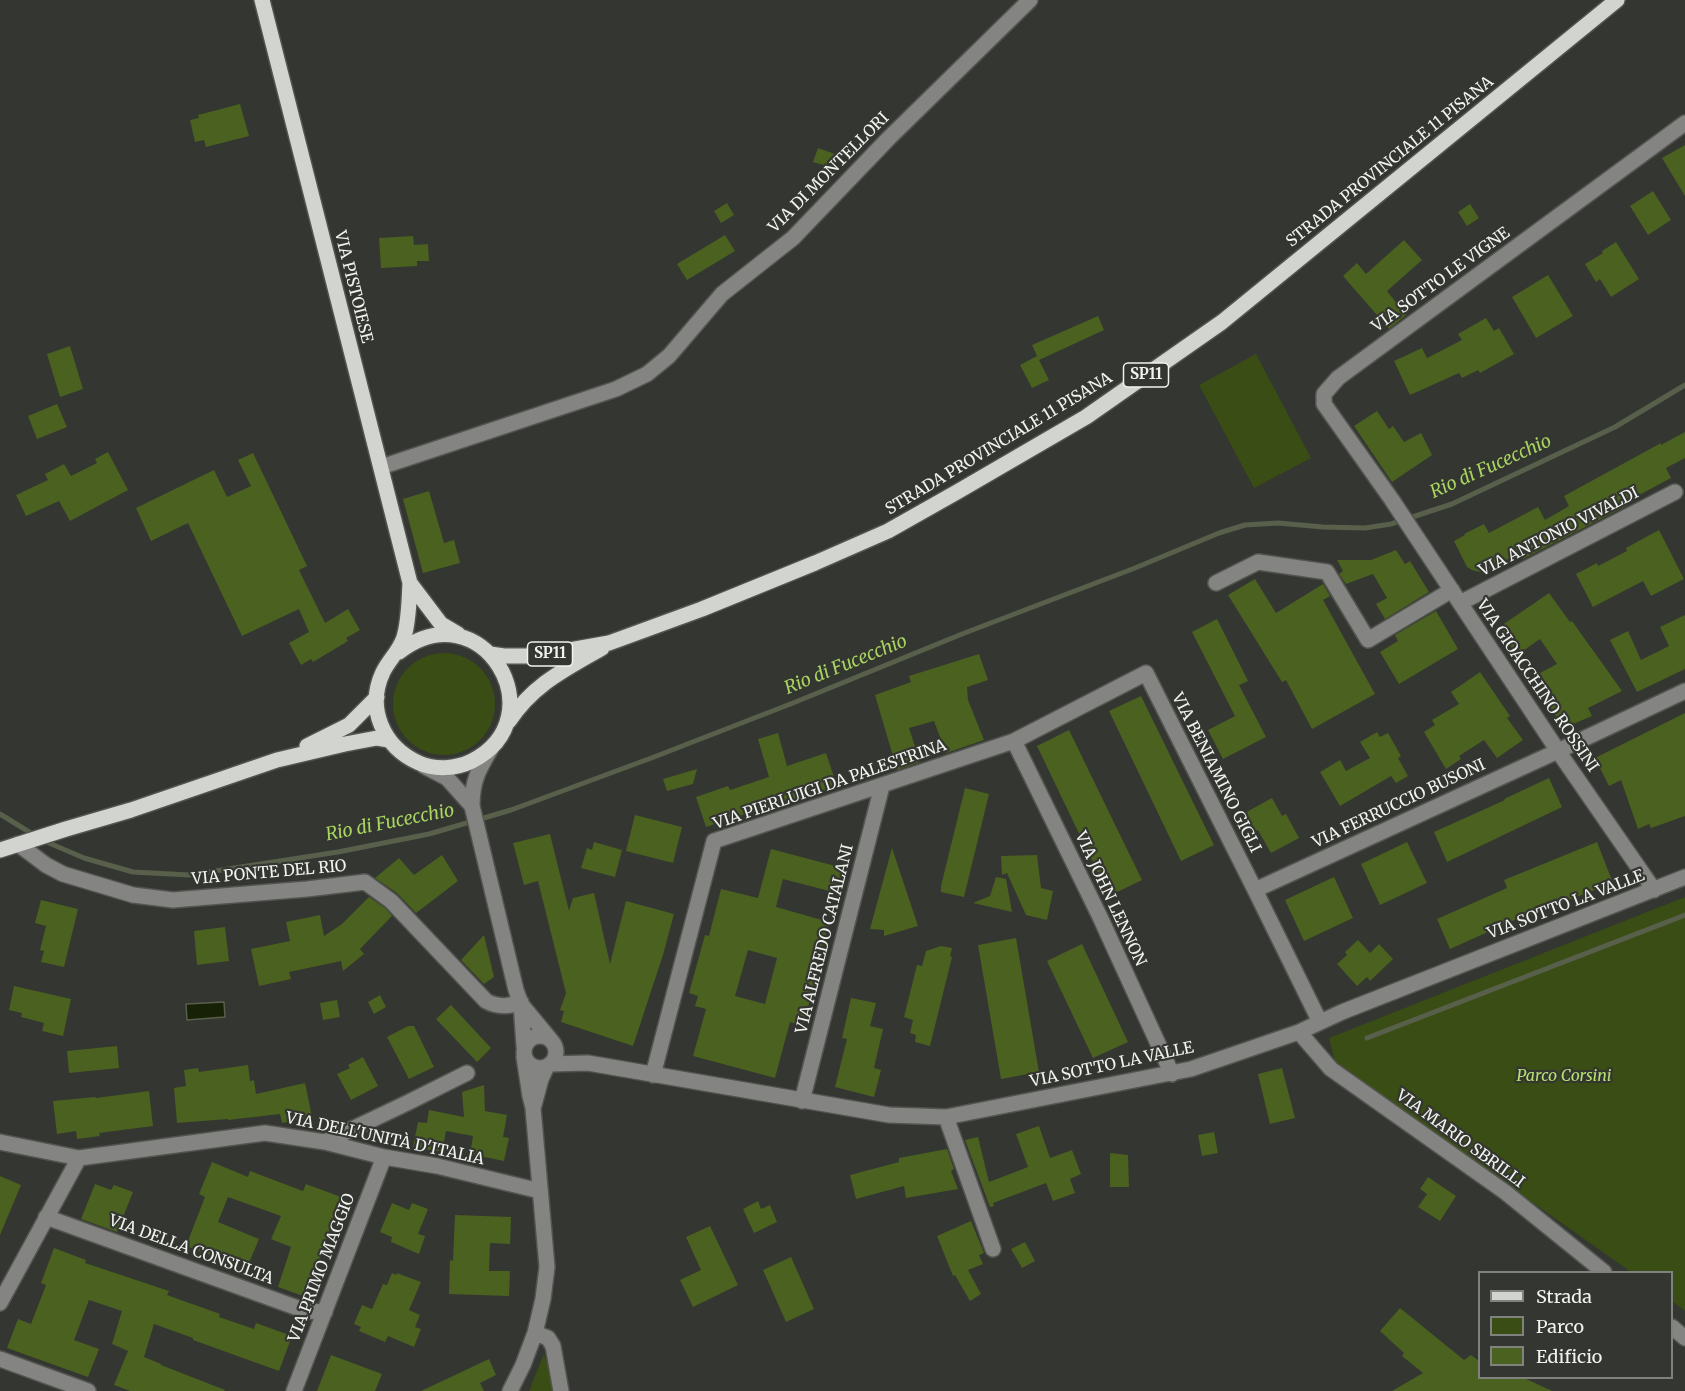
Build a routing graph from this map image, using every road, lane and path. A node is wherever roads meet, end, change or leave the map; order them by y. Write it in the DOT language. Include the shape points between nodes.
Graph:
graph roads {
  1 [pos="261,0"];
  2 [pos="1030,0"];
  3 [pos="1617,0"];
  4 [pos="1685,123"];
  5 [pos="381,467"];
  6 [pos="1675,492"];
  7 [pos="1395,506"];
  8 [pos="410,582"];
  9 [pos="1216,583"];
  10 [pos="1456,597"];
  11 [pos="465,638"];
  12 [pos="609,643"];
  13 [pos="399,652"];
  14 [pos="490,654"];
  15 [pos="1685,691"];
  16 [pos="376,697"];
  17 [pos="504,728"];
  18 [pos="389,740"];
  19 [pos="1014,741"];
  20 [pos="492,747"];
  21 [pos="1558,751"];
  22 [pos="277,760"];
  23 [pos="422,765"];
  24 [pos="882,786"];
  25 [pos="472,806"];
  26 [pos="18,844"];
  27 [pos="1,850"];
  28 [pos="1685,877"];
  29 [pos="1255,890"];
  30 [pos="1654,890"];
  31 [pos="521,1003"];
  32 [pos="1320,1022"];
  33 [pos="1299,1032"];
  34 [pos="552,1041"];
  35 [pos="524,1051"];
  36 [pos="588,1063"];
  37 [pos="549,1065"];
  38 [pos="467,1072"];
  39 [pos="1172,1074"];
  40 [pos="653,1075"];
  41 [pos="802,1101"];
  42 [pos="533,1108"];
  43 [pos="946,1117"];
  44 [pos="0,1142"];
  45 [pos="325,1142"];
  46 [pos="384,1157"];
  47 [pos="79,1158"];
  48 [pos="540,1191"];
  49 [pos="46,1216"];
  50 [pos="993,1249"];
  51 [pos="1603,1271"];
  52 [pos="0,1303"];
  53 [pos="325,1312"];
  54 [pos="1673,1329"];
  55 [pos="535,1333"];
  56 [pos="1685,1338"];
  57 [pos="0,1359"];
  58 [pos="88,1391"];
  59 [pos="294,1391"];
  60 [pos="510,1391"];
  61 [pos="561,1391"];
  1 -- 5 [label="main road, VIA PISTOIESE"];
  2 -- 5 [label="street, VIA DI MONTELLORI" via="793,238 722,294 669,356 647,374 616,389"];
  3 -- 12 [label="main road, STRADA PROVINCIALE 11 PISANA / SP11" via="1222,322 1086,417 888,531 702,609"];
  4 -- 7 [label="street, VIA SOTTO LE VIGNE" via="1338,378 1324,394 1324,404"];
  5 -- 8 [label="main road, VIA PISTOIESE"];
  6 -- 10 [label="street, VIA ANTONIO VIVALDI"];
  7 -- 10 [label="street, VIA GIOACCHINO ROSSINI"];
  8 -- 11 [label="main road, VIA PISTOIESE" via="441,624"];
  8 -- 13 [label="main road, VIA PISTOIESE" via="405,634"];
  9 -- 10 [label="street, VIA ANTONIO VIVALDI" via="1258,562 1327,572 1368,640"];
  10 -- 21 [label="street, VIA GIOACCHINO ROSSINI"];
  11 -- 13 [label="main road" via="430,636"];
  11 -- 14 [label="main road"];
  12 -- 14 [label="main road, STRADA PROVINCIALE 11 PISANA / SP11" via="536,656"];
  12 -- 17 [label="main road, STRADA PROVINCIALE 11 PISANA" via="534,690"];
  13 -- 16 [label="main road" via="383,672"];
  14 -- 17 [label="main road" via="509,689"];
  15 -- 21 [label="street, VIA FERRUCCIO BUSONI"];
  16 -- 18 [label="main road" via="379,720"];
  16 -- 22 [label="main road" via="349,725"];
  17 -- 20 [label="main road"];
  18 -- 22 [label="main road" via="377,738"];
  18 -- 23 [label="main road"];
  19 -- 24 [label="street, VIA PIERLUIGI DA PALESTRINA"];
  19 -- 29 [label="street, VIA BENIAMINO GIGLI" via="1146,673"];
  19 -- 39 [label="street, VIA JOHN LENNON"];
  20 -- 23 [label="main road" via="459,766"];
  20 -- 25 [label="street" via="478,770"];
  21 -- 29 [label="street, VIA FERRUCCIO BUSONI"];
  21 -- 30 [label="street, VIA GIOACCHINO ROSSINI"];
  22 -- 26 [label="main road"];
  23 -- 25 [label="street" via="447,778"];
  24 -- 40 [label="street, VIA PIERLUIGI DA PALESTRINA" via="714,841"];
  24 -- 41 [label="street, VIA ALFREDO CATALANI"];
  25 -- 31 [label="street"];
  26 -- 27 [label="main road"];
  26 -- 31 [label="street, VIA PONTE DEL RIO" via="63,874 133,895 173,900 365,882 391,901 486,1001 500,1006"];
  28 -- 30 [label="street, VIA SOTTO LA VALLE"];
  29 -- 32 [label="street, VIA BENIAMINO GIGLI"];
  30 -- 32 [label="street, VIA SOTTO LA VALLE"];
  31 -- 34 [label="street"];
  31 -- 35 [label="street"];
  32 -- 33 [label="street, VIA SOTTO LA VALLE"];
  33 -- 39 [label="street, VIA SOTTO LA VALLE"];
  33 -- 51 [label="street, VIA MARIO SBRILLI" via="1330,1069 1505,1192"];
  34 -- 35 [label="street" via="536,1036 527,1041"];
  34 -- 36 [label="street, VIA SOTTO LA VALLE"];
  34 -- 37 [label="street" via="556,1054"];
  35 -- 37 [label="street" via="533,1067"];
  35 -- 42 [label="street"];
  36 -- 37 [label="street, VIA SOTTO LA VALLE"];
  36 -- 40 [label="street, VIA SOTTO LA VALLE"];
  37 -- 42 [label="street"];
  38 -- 45 [label="street"];
  39 -- 43 [label="street, VIA SOTTO LA VALLE"];
  40 -- 41 [label="street, VIA SOTTO LA VALLE"];
  41 -- 43 [label="street, VIA SOTTO LA VALLE" via="889,1115"];
  42 -- 48 [label="street"];
  43 -- 50 [label="street"];
  44 -- 47 [label="street, VIA DELL'UNITÀ D'ITALIA"];
  45 -- 46 [label="street, VIA DELL'UNITÀ D'ITALIA"];
  45 -- 47 [label="street, VIA DELL'UNITÀ D'ITALIA" via="265,1133"];
  46 -- 48 [label="street, VIA DELL'UNITÀ D'ITALIA"];
  46 -- 53 [label="street, VIA PRIMO MAGGIO"];
  47 -- 49 [label="street"];
  48 -- 55 [label="street" via="547,1268"];
  49 -- 52 [label="street"];
  49 -- 53 [label="street, VIA DELLA CONSULTA" via="306,1311"];
  53 -- 59 [label="street, VIA PRIMO MAGGIO"];
  54 -- 56 [label="street"];
  55 -- 60 [label="street"];
  55 -- 61 [label="street" via="548,1338 553,1346"];
  57 -- 58 [label="street"];
}
